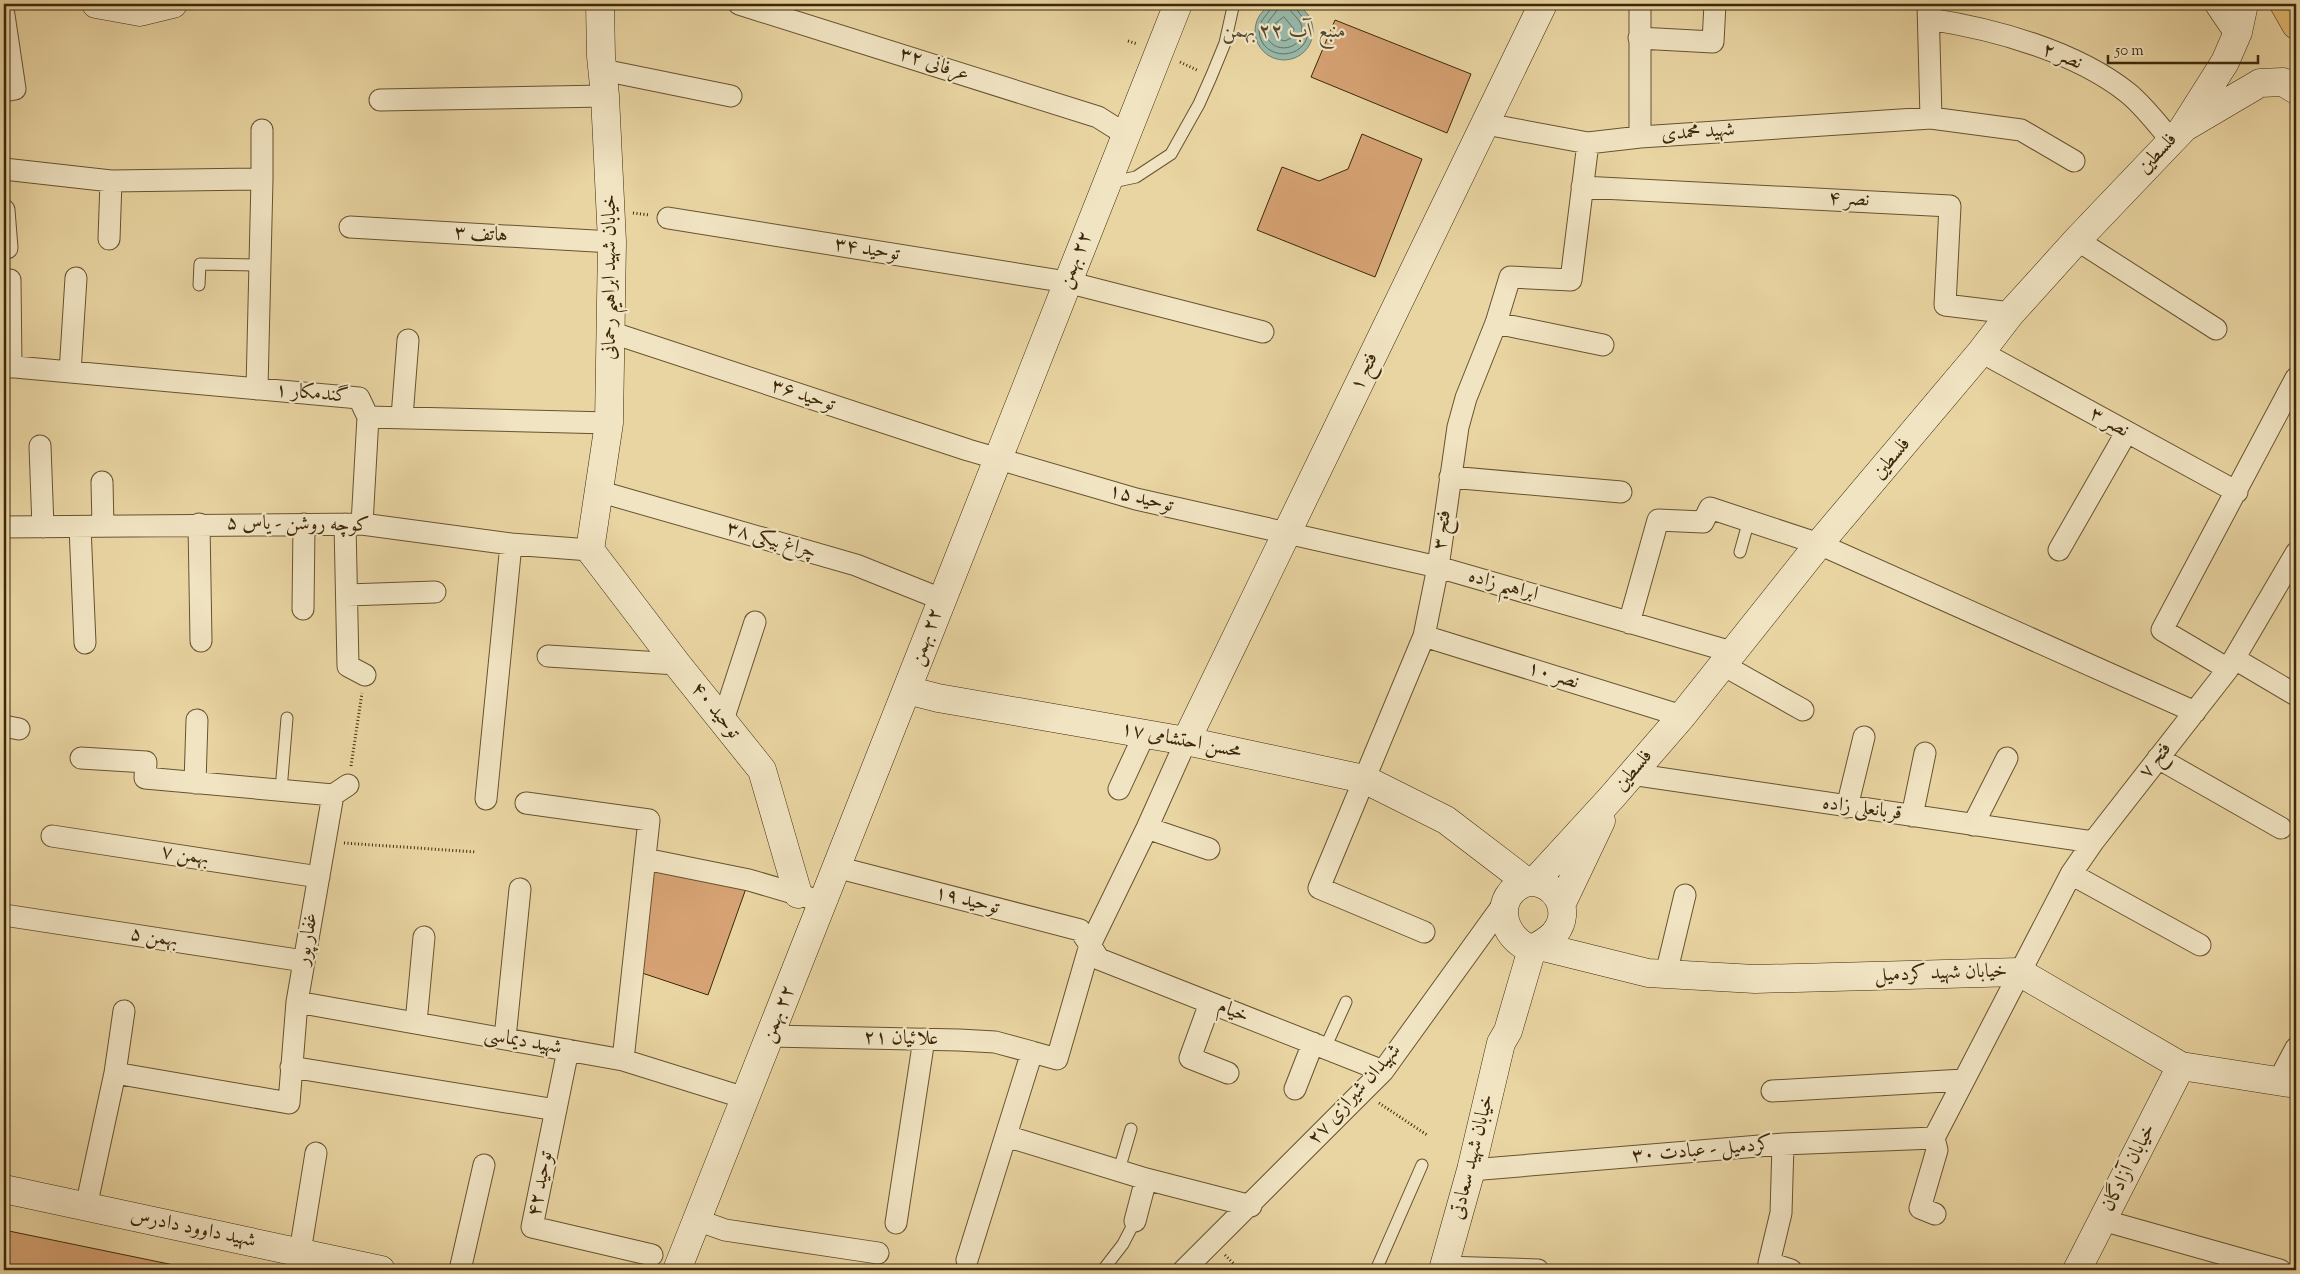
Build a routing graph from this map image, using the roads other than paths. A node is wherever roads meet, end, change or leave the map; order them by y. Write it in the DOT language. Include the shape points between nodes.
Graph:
graph roads {
  1 [pos="96,4"];
  2 [pos="173,4"];
  3 [pos="600,4"];
  4 [pos="739,4"];
  5 [pos="1178,4"];
  6 [pos="1231,4"];
  7 [pos="1543,4"];
  8 [pos="1640,4"];
  9 [pos="1715,4"];
  10 [pos="2219,4"];
  11 [pos="2244,4"];
  12 [pos="2284,4"];
  13 [pos="1928,11"];
  14 [pos="4,14"];
  15 [pos="2296,25"];
  16 [pos="2238,32"];
  17 [pos="1639,38"];
  18 [pos="604,83"];
  19 [pos="2296,90"];
  20 [pos="4,91"];
  21 [pos="731,96"];
  22 [pos="380,100"];
  23 [pos="1922,119"];
  24 [pos="1486,124"];
  25 [pos="262,130"];
  26 [pos="1125,134"];
  27 [pos="2177,135"];
  28 [pos="1640,137"];
  29 [pos="1588,143"];
  30 [pos="2074,161"];
  31 [pos="4,169"];
  32 [pos="262,179"];
  33 [pos="111,181"];
  34 [pos="1107,183"];
  35 [pos="1582,187"];
  36 [pos="4,210"];
  37 [pos="668,218"];
  38 [pos="350,227"];
  39 [pos="109,239"];
  40 [pos="2077,240"];
  41 [pos="612,242"];
  42 [pos="7,248"];
  43 [pos="260,265"];
  44 [pos="76,278"];
  45 [pos="10,280"];
  46 [pos="1067,282"];
  47 [pos="199,285"];
  48 [pos="2011,313"];
  49 [pos="1496,323"];
  50 [pos="2216,330"];
  51 [pos="610,332"];
  52 [pos="1263,332"];
  53 [pos="408,340"];
  54 [pos="1603,346"];
  55 [pos="1981,352"];
  56 [pos="7,366"];
  57 [pos="70,372"];
  58 [pos="2296,378"];
  59 [pos="257,389"];
  60 [pos="368,416"];
  61 [pos="402,416"];
  62 [pos="609,422"];
  63 [pos="2126,433"];
  64 [pos="40,446"];
  65 [pos="996,459"];
  66 [pos="1450,477"];
  67 [pos="102,482"];
  68 [pos="598,491"];
  69 [pos="1621,492"];
  70 [pos="2237,492"];
  71 [pos="1749,520"];
  72 [pos="199,524"];
  73 [pos="304,524"];
  74 [pos="354,524"];
  75 [pos="103,526"];
  76 [pos="4,527"];
  77 [pos="43,527"];
  78 [pos="80,527"];
  79 [pos="1287,534"];
  80 [pos="511,544"];
  81 [pos="1820,544"];
  82 [pos="590,550"];
  83 [pos="2059,550"];
  84 [pos="1740,552"];
  85 [pos="2296,553"];
  86 [pos="1438,567"];
  87 [pos="435,592"];
  88 [pos="347,595"];
  89 [pos="941,599"];
  90 [pos="303,609"];
  91 [pos="755,622"];
  92 [pos="1629,623"];
  93 [pos="1424,636"];
  94 [pos="201,642"];
  95 [pos="85,643"];
  96 [pos="548,656"];
  97 [pos="1727,659"];
  98 [pos="677,664"];
  99 [pos="2232,664"];
  100 [pos="357,671"];
  101 [pos="907,690"];
  102 [pos="2296,694"];
  103 [pos="1803,710"];
  104 [pos="2195,712"];
  105 [pos="1682,716"];
  106 [pos="287,718"];
  107 [pos="197,720"];
  108 [pos="723,720"];
  109 [pos="1145,733"];
  110 [pos="1864,737"];
  111 [pos="1186,741"];
  112 [pos="1925,753"];
  113 [pos="81,758"];
  114 [pos="2008,758"];
  115 [pos="2158,758"];
  116 [pos="1630,774"];
  117 [pos="1364,779"];
  118 [pos="195,782"];
  119 [pos="1119,789"];
  120 [pos="281,790"];
  121 [pos="1612,797"];
  122 [pos="486,799"];
  123 [pos="526,802"];
  124 [pos="1847,807"];
  125 [pos="1912,816"];
  126 [pos="1446,820"];
  127 [pos="1973,825"];
  128 [pos="1147,828"];
  129 [pos="2281,828"];
  130 [pos="52,836"];
  131 [pos="2093,842"];
  132 [pos="1209,849"];
  133 [pos="645,859"];
  134 [pos="836,867"];
  135 [pos="2072,874"];
  136 [pos="319,877"];
  137 [pos="1531,882"];
  138 [pos="520,889"];
  139 [pos="1685,895"];
  140 [pos="810,898"];
  141 [pos="1505,902"];
  142 [pos="1561,910"];
  143 [pos="4,915"];
  144 [pos="1424,932"];
  145 [pos="424,937"];
  146 [pos="1529,944"];
  147 [pos="1090,945"];
  148 [pos="2200,945"];
  149 [pos="304,961"];
  150 [pos="2019,972"];
  151 [pos="1657,973"];
  152 [pos="297,1002"];
  153 [pos="1346,1002"];
  154 [pos="1210,1003"];
  155 [pos="124,1011"];
  156 [pos="416,1022"];
  157 [pos="770,1036"];
  158 [pos="505,1038"];
  159 [pos="924,1039"];
  160 [pos="1319,1046"];
  161 [pos="2296,1048"];
  162 [pos="568,1050"];
  163 [pos="1032,1052"];
  164 [pos="623,1060"];
  165 [pos="2181,1066"];
  166 [pos="291,1067"];
  167 [pos="1383,1071"];
  168 [pos="115,1073"];
  169 [pos="1228,1073"];
  170 [pos="1963,1080"];
  171 [pos="2288,1082"];
  172 [pos="1295,1089"];
  173 [pos="1772,1091"];
  174 [pos="745,1098"];
  175 [pos="556,1110"];
  176 [pos="1130,1129"];
  177 [pos="1006,1136"];
  178 [pos="1934,1138"];
  179 [pos="1783,1144"];
  180 [pos="316,1153"];
  181 [pos="484,1165"];
  182 [pos="1422,1165"];
  183 [pos="1118,1170"];
  184 [pos="1471,1170"];
  185 [pos="1146,1179"];
  186 [pos="4,1188"];
  187 [pos="1250,1206"];
  188 [pos="86,1207"];
  189 [pos="1927,1211"];
  190 [pos="697,1220"];
  191 [pos="1135,1220"];
  192 [pos="2102,1220"];
  193 [pos="896,1223"];
  194 [pos="300,1252"];
  195 [pos="878,1253"];
  196 [pos="652,1255"];
  197 [pos="968,1260"];
  198 [pos="1443,1268"];
  199 [pos="382,1270"];
  200 [pos="460,1270"];
  201 [pos="677,1270"];
  202 [pos="1103,1270"];
  203 [pos="1184,1270"];
  204 [pos="1376,1270"];
  205 [pos="1538,1270"];
  206 [pos="1791,1270"];
  207 [pos="2077,1270"];
  208 [pos="2280,1270"];
  1 -- 2 [label="street" via="140,12"];
  3 -- 18 [label="street, خیابان شهید ابراهیم رحمانی"];
  4 -- 26 [label="street, عرفانی ۳۲" via="1098,117"];
  5 -- 26 [label="street, ٢٢ بهمن"];
  6 -- 34 [label="lane" via="1225,42 1199,104 1171,154 1136,177"];
  7 -- 24 [label="street, فتح ۱"];
  8 -- 17 [label="street"];
  9 -- 17 [label="street" via="1713,42"];
  10 -- 16 [label="street"];
  11 -- 16 [label="street, فلسطین"];
  12 -- 15 [label="highway"];
  13 -- 23 [label="street"];
  13 -- 27 [label="street, نصر ۲" via="2056,54 2092,70 2130,94"];
  14 -- 20 [label="street" via="15,89"];
  16 -- 27 [label="street, فلسطین" via="2225,62"];
  17 -- 28 [label="street"];
  18 -- 21 [label="street"];
  18 -- 22 [label="street"];
  18 -- 41 [label="street, خیابان شهید ابراهیم رحمانی"];
  19 -- 27 [label="street, فلسطین" via="2283,82 2260,83"];
  23 -- 28 [label="street, شهید محمدی"];
  23 -- 30 [label="street, شهید محمدی" via="2021,130"];
  24 -- 29 [label="street, شهید محمدی"];
  24 -- 79 [label="street, فتح ۱"];
  25 -- 32 [label="street"];
  26 -- 34 [label="street, ٢٢ بهمن"];
  27 -- 40 [label="street, فلسطین"];
  28 -- 29 [label="street, شهید محمدی"];
  29 -- 35 [label="street"];
  31 -- 33 [label="street"];
  32 -- 33 [label="street"];
  32 -- 43 [label="street"];
  33 -- 39 [label="street"];
  34 -- 46 [label="street, ٢٢ بهمن"];
  35 -- 48 [label="street, نصر ۴" via="1950,206 1945,305"];
  35 -- 49 [label="street, فتح ۳" via="1571,280 1510,277"];
  36 -- 42 [label="street"];
  37 -- 46 [label="street, توحید ۳۴"];
  38 -- 41 [label="street, هاتف ۳"];
  40 -- 48 [label="street, فلسطین"];
  40 -- 50 [label="street"];
  41 -- 51 [label="street, خیابان شهید ابراهیم رحمانی"];
  43 -- 47 [label="lane" via="200,264"];
  43 -- 59 [label="street"];
  44 -- 57 [label="street"];
  45 -- 56 [label="street"];
  46 -- 52 [label="street, توحید ۳۴"];
  46 -- 65 [label="street, ٢٢ بهمن"];
  48 -- 55 [label="street, فلسطین"];
  49 -- 54 [label="street"];
  49 -- 66 [label="street, فتح ۳" via="1466,398"];
  51 -- 62 [label="street, خیابان شهید ابراهیم رحمانی"];
  51 -- 65 [label="street, توحید ۳۶"];
  53 -- 61 [label="street"];
  55 -- 63 [label="street, نصر ۳"];
  55 -- 81 [label="street, فلسطین"];
  56 -- 57 [label="street, گندمکار ۱"];
  57 -- 59 [label="street, گندمکار ۱"];
  58 -- 70 [label="street"];
  59 -- 60 [label="street, گندمکار ۱" via="359,398"];
  60 -- 61 [label="street, گندمکار ۱"];
  60 -- 74 [label="street"];
  61 -- 62 [label="street, گندمکار ۱"];
  62 -- 68 [label="street, خیابان شهید ابراهیم رحمانی"];
  63 -- 70 [label="street, نصر ۳"];
  63 -- 83 [label="street"];
  64 -- 77 [label="street"];
  65 -- 79 [label="street, توحید ۱۵" via="1136,499"];
  65 -- 89 [label="street, ٢٢ بهمن"];
  66 -- 69 [label="street"];
  66 -- 86 [label="street, فتح ۳"];
  67 -- 75 [label="street"];
  68 -- 82 [label="street, خیابان شهید ابراهیم رحمانی"];
  68 -- 89 [label="street, چراغ بیکی ۳۸" via="856,565"];
  70 -- 99 [label="street" via="2162,630"];
  71 -- 81 [label="street"];
  71 -- 84 [label="lane"];
  71 -- 92 [label="street" via="1710,508 1703,522 1658,520"];
  72 -- 73 [label="street, کوچه روشن - یاس ۵"];
  72 -- 75 [label="street, کوچه روشن - یاس ۵"];
  72 -- 94 [label="street"];
  73 -- 74 [label="street, کوچه روشن - یاس ۵"];
  73 -- 90 [label="street"];
  74 -- 80 [label="street, کوچه روشن - یاس ۵"];
  74 -- 88 [label="street"];
  75 -- 78 [label="street, کوچه روشن - یاس ۵"];
  76 -- 77 [label="street, کوچه روشن - یاس ۵"];
  77 -- 78 [label="street, کوچه روشن - یاس ۵"];
  78 -- 95 [label="street"];
  79 -- 86 [label="street, ابراهیم زاده"];
  79 -- 111 [label="street, فتح ۱"];
  80 -- 82 [label="street, کوچه روشن - یاس ۵"];
  80 -- 122 [label="street"];
  81 -- 97 [label="street, فلسطین"];
  81 -- 104 [label="street"];
  82 -- 98 [label="street, توحید ۴۰"];
  85 -- 99 [label="street, فتح ۷"];
  86 -- 92 [label="street, ابراهیم زاده"];
  86 -- 93 [label="street, فتح ۳"];
  87 -- 88 [label="street"];
  88 -- 100 [label="street"];
  89 -- 101 [label="street, ٢٢ بهمن"];
  91 -- 108 [label="street"];
  92 -- 97 [label="street, ابراهیم زاده"];
  93 -- 105 [label="street, نصر ۱۰"];
  93 -- 117 [label="street, فتح ۳"];
  96 -- 98 [label="street"];
  97 -- 103 [label="street, ابراهیم زاده"];
  97 -- 105 [label="street, فلسطین"];
  98 -- 108 [label="street, توحید ۴۰"];
  99 -- 102 [label="street"];
  99 -- 104 [label="street, فتح ۷"];
  101 -- 109 [label="street, محسن احتشامی ۱۷"];
  101 -- 134 [label="street, ٢٢ بهمن"];
  104 -- 115 [label="street, فتح ۷"];
  105 -- 116 [label="street, فلسطین"];
  106 -- 120 [label="lane"];
  107 -- 118 [label="street"];
  108 -- 140 [label="street, توحید ۴۰" via="762,770"];
  109 -- 111 [label="street, محسن احتشامی ۱۷"];
  109 -- 119 [label="street"];
  110 -- 124 [label="street"];
  111 -- 117 [label="street, محسن احتشامی ۱۷"];
  111 -- 128 [label="street"];
  112 -- 125 [label="street"];
  113 -- 118 [label="street" via="146,762 145,778"];
  114 -- 127 [label="street"];
  115 -- 129 [label="street"];
  115 -- 131 [label="street, فتح ۷"];
  116 -- 121 [label="street, فلسطین"];
  116 -- 124 [label="street, قربانعلی زاده"];
  117 -- 126 [label="street, محسن احتشامی ۱۷"];
  117 -- 144 [label="street, فتح ۳" via="1319,888"];
  118 -- 120 [label="street"];
  120 -- 136 [label="street, غفار پور" via="340,790"];
  121 -- 137 [label="street"];
  121 -- 142 [label="street"];
  123 -- 133 [label="street" via="649,820"];
  124 -- 125 [label="street, قربانعلی زاده"];
  125 -- 127 [label="street, قربانعلی زاده"];
  126 -- 137 [label="street, محسن احتشامی ۱۷"];
  126 -- 141 [label="street, محسن احتشامی ۱۷" via="1486,868"];
  127 -- 131 [label="street, قربانعلی زاده"];
  128 -- 132 [label="street"];
  128 -- 147 [label="street"];
  130 -- 136 [label="street, بهمن ۷"];
  131 -- 135 [label="street, فتح ۷"];
  133 -- 140 [label="street" via="749,880"];
  133 -- 164 [label="street"];
  134 -- 140 [label="street, ٢٢ بهمن"];
  134 -- 147 [label="street, توحید ۱۹" via="1080,930"];
  135 -- 148 [label="street"];
  135 -- 150 [label="street, فتح ۷"];
  136 -- 149 [label="street, غفار پور"];
  137 -- 141 [label="street" via="1513,889"];
  137 -- 142 [label="street" via="1552,889 1558,896"];
  138 -- 158 [label="street"];
  139 -- 151 [label="street"];
  140 -- 157 [label="street, ٢٢ بهمن"];
  141 -- 146 [label="street" via="1506,921"];
  141 -- 167 [label="street, شهیدان شیرازی ۲۷"];
  142 -- 146 [label="street" via="1554,934"];
  142 -- 151 [label="street" via="1578,936 1593,946"];
  143 -- 149 [label="street, بهمن ۵"];
  145 -- 156 [label="street"];
  146 -- 151 [label="street"];
  146 -- 184 [label="street, خیابان شهید سعادتی" via="1501,996 1501,1043"];
  147 -- 154 [label="street, خیام" via="1099,959"];
  147 -- 163 [label="street, علائیان ۲۱" via="1057,1059"];
  149 -- 152 [label="street, غفار پور"];
  150 -- 151 [label="street, خیابان شهید کردمیل" via="1755,979"];
  150 -- 165 [label="street, خیابان شهید کردمیل"];
  150 -- 170 [label="street, فتح ۷"];
  152 -- 156 [label="street, شهید دیماسی"];
  152 -- 166 [label="street, غفار پور"];
  153 -- 160 [label="lane"];
  154 -- 160 [label="street, خیام"];
  154 -- 169 [label="street" via="1190,1058"];
  155 -- 168 [label="street"];
  156 -- 158 [label="street, شهید دیماسی"];
  157 -- 159 [label="street, علائیان ۲۱"];
  157 -- 174 [label="street, ٢٢ بهمن"];
  158 -- 162 [label="street, شهید دیماسی"];
  159 -- 163 [label="street, علائیان ۲۱" via="995,1042"];
  159 -- 193 [label="street"];
  160 -- 167 [label="street, خیام"];
  160 -- 172 [label="street"];
  161 -- 171 [label="street"];
  162 -- 164 [label="street, شهید دیماسی"];
  162 -- 175 [label="street, توحید ۴۲"];
  163 -- 177 [label="street"];
  164 -- 174 [label="street, شهید دیماسی"];
  165 -- 171 [label="street, خیابان شهید کردمیل"];
  165 -- 192 [label="street, خیابان آزادگان"];
  166 -- 168 [label="street, غفار پور" via="289,1103"];
  166 -- 175 [label="street"];
  167 -- 187 [label="street, شهیدان شیرازی ۲۷"];
  168 -- 188 [label="street"];
  170 -- 173 [label="street"];
  170 -- 178 [label="street, فتح ۷"];
  174 -- 190 [label="street, ٢٢ بهمن"];
  175 -- 196 [label="street, توحید ۴۲" via="532,1227"];
  176 -- 183 [label="lane"];
  177 -- 183 [label="street"];
  177 -- 197 [label="street"];
  178 -- 179 [label="street, کردمیل - عبادت ۳۰"];
  178 -- 189 [label="street" via="1937,1150"];
  179 -- 184 [label="street, کردمیل - عبادت ۳۰"];
  179 -- 206 [label="street" via="1781,1213 1769,1263"];
  180 -- 194 [label="street"];
  181 -- 200 [label="street"];
  182 -- 204 [label="lane"];
  183 -- 185 [label="street"];
  184 -- 198 [label="street, خیابان شهید سعادتی"];
  185 -- 187 [label="street"];
  185 -- 191 [label="street"];
  186 -- 188 [label="street, شهید داوود دادرس"];
  187 -- 203 [label="street, شهیدان شیرازی ۲۷"];
  188 -- 194 [label="street, شهید داوود دادرس"];
  190 -- 195 [label="street" via="725,1230 826,1242"];
  190 -- 201 [label="street, ٢٢ بهمن"];
  191 -- 202 [label="lane" via="1123,1244"];
  192 -- 207 [label="street, خیابان آزادگان"];
  192 -- 208 [label="street"];
  194 -- 199 [label="street, شهید داوود دادرس"];
  198 -- 205 [label="street"];
}
